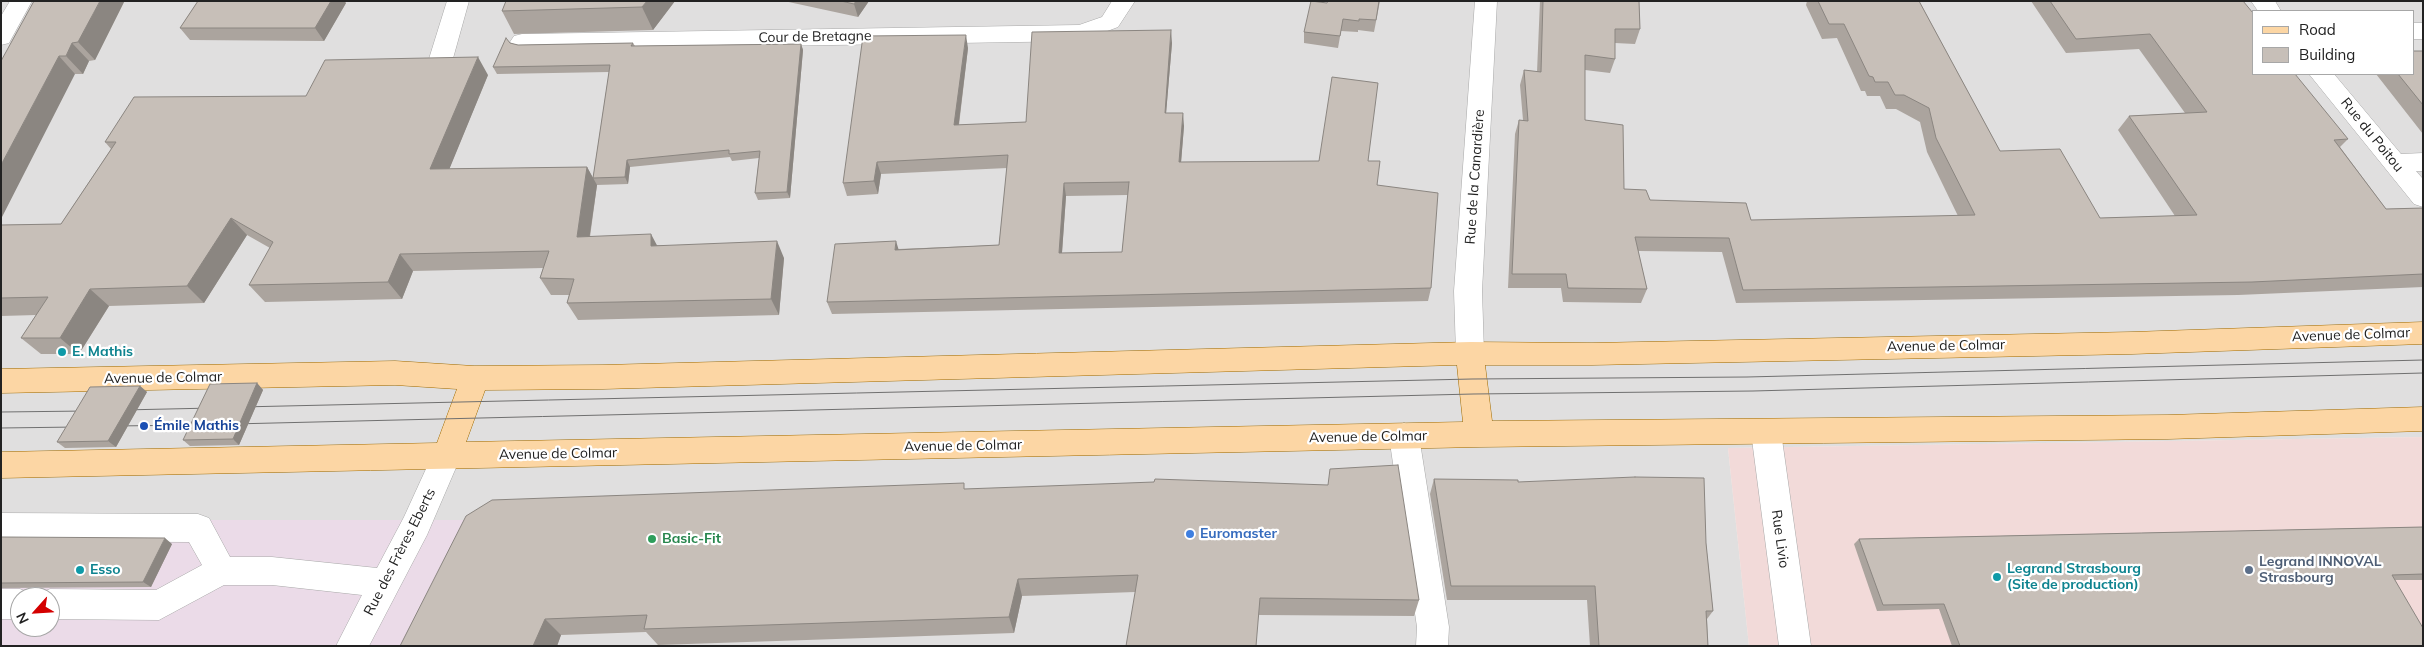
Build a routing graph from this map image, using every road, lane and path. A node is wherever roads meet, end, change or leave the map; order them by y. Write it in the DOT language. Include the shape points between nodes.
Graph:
graph roads {
  1 [pos="21,1"];
  2 [pos="458,1"];
  3 [pos="1124,1"];
  4 [pos="1486,1"];
  5 [pos="1,36"];
  6 [pos="522,42"];
  7 [pos="440,62"];
  8 [pos="2322,75"];
  9 [pos="2423,162"];
  10 [pos="2395,163"];
  11 [pos="2423,198"];
  12 [pos="2423,333"];
  13 [pos="1470,354"];
  14 [pos="474,378"];
  15 [pos="1,381"];
  16 [pos="2423,419"];
  17 [pos="1766,432"];
  18 [pos="1479,434"];
  19 [pos="1404,436"];
  20 [pos="446,456"];
  21 [pos="1,465"];
  22 [pos="1,527"];
  23 [pos="221,571"];
  24 [pos="385,583"];
  25 [pos="60,604"];
  26 [pos="352,646"];
  27 [pos="1432,646"];
  28 [pos="1795,646"];
  1 -- 5 [label="street"];
  2 -- 7 [label="street"];
  3 -- 6 [label="street, Cour de Bretagne" via="1110,22 1081,33"];
  4 -- 13 [label="street, Rue de la Canardière" via="1468,291"];
  8 -- 10 [label="street, Rue du Poitou"];
  9 -- 10 [label="street"];
  10 -- 11 [label="street, Rue du Poitou"];
  12 -- 13 [label="main road, Avenue de Colmar" via="2112,343"];
  13 -- 14 [label="main road, Avenue de Colmar"];
  13 -- 18 [label="main road"];
  14 -- 15 [label="main road, Avenue de Colmar" via="395,373"];
  14 -- 20 [label="main road"];
  16 -- 17 [label="main road, Avenue de Colmar" via="2168,427"];
  17 -- 18 [label="main road, Avenue de Colmar"];
  17 -- 28 [label="street, Rue Livio"];
  18 -- 19 [label="main road, Avenue de Colmar"];
  19 -- 20 [label="main road, Avenue de Colmar"];
  19 -- 27 [label="street" via="1433,627"];
  20 -- 21 [label="main road, Avenue de Colmar"];
  20 -- 24 [label="street, Rue des Frères Eberts" via="416,526"];
  22 -- 23 [label="street" via="198,528"];
  23 -- 24 [label="street" via="272,570"];
  23 -- 25 [label="street" via="159,605"];
  24 -- 26 [label="street, Rue des Frères Eberts"];
}
